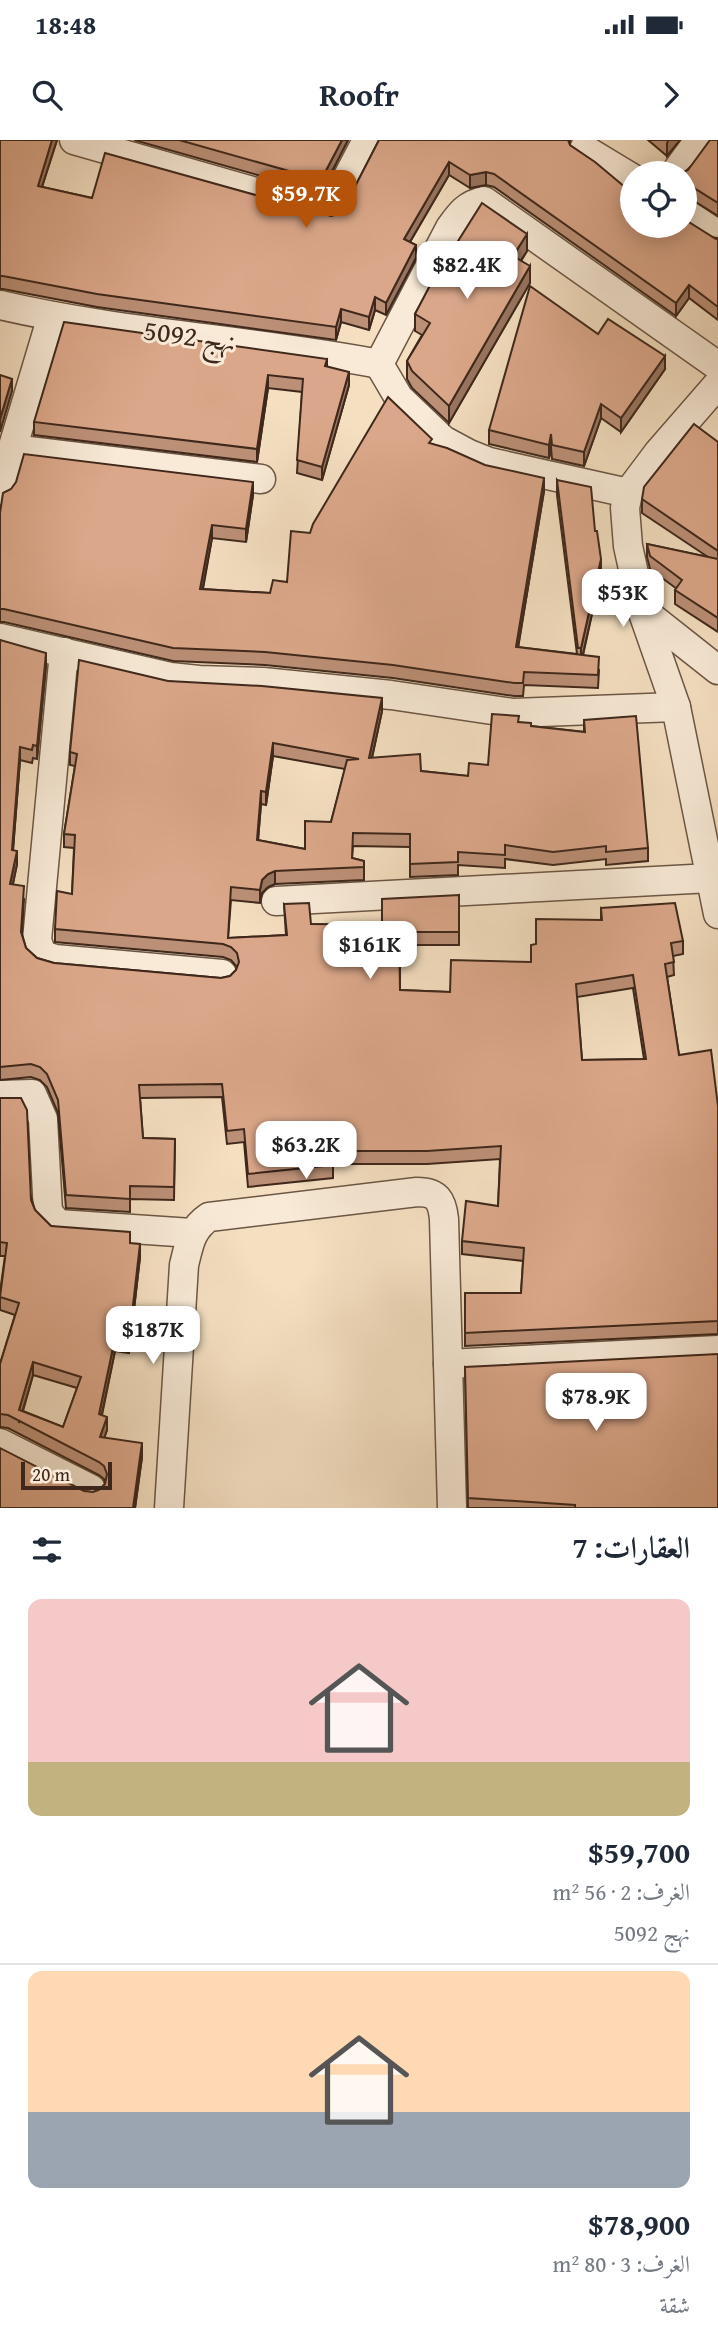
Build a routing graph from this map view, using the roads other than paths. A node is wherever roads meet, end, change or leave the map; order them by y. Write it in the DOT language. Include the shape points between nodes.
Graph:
graph roads {
  1 [pos="74,140"];
  2 [pos="367,140"];
  3 [pos="699,140"];
  4 [pos="584,149"];
  5 [pos="683,161"];
  6 [pos="620,171"];
  7 [pos="697,221"];
  8 [pos="718,235"];
  9 [pos="0,305"];
  10 [pos="52,316"];
  11 [pos="379,364"];
  12 [pos="718,366"];
  13 [pos="718,384"];
  14 [pos="12,449"];
  15 [pos="261,479"];
  16 [pos="0,490"];
  17 [pos="628,493"];
  18 [pos="642,610"];
  19 [pos="0,638"];
  20 [pos="64,652"];
  21 [pos="718,670"];
  22 [pos="676,707"];
  23 [pos="711,878"];
  24 [pos="276,901"];
  25 [pos="718,914"];
  26 [pos="222,974"];
  27 [pos="0,1095"];
  28 [pos="192,1233"];
  29 [pos="718,1350"];
  30 [pos="448,1364"];
  31 [pos="0,1443"];
  32 [pos="91,1489"];
  33 [pos="169,1508"];
  34 [pos="452,1508"];
  1 -- 2 [label="street" via="329,213"];
  3 -- 5 [label="street"];
  4 -- 6 [label="street"];
  7 -- 8 [label="street"];
  9 -- 10 [label="street, نهج 5092"];
  10 -- 11 [label="street, نهج 5092"];
  10 -- 14 [label="street"];
  11 -- 12 [label="street" via="461,212 484,201"];
  11 -- 17 [label="street" via="399,398 443,440 469,454"];
  13 -- 17 [label="street"];
  14 -- 15 [label="street"];
  14 -- 16 [label="street"];
  17 -- 18 [label="street" via="625,527"];
  18 -- 21 [label="street"];
  18 -- 22 [label="street"];
  19 -- 20 [label="street"];
  20 -- 22 [label="street" via="170,677 391,695 513,713"];
  20 -- 26 [label="street" via="37,940 42,955"];
  22 -- 23 [label="street"];
  23 -- 24 [label="street"];
  23 -- 25 [label="street"];
  27 -- 28 [label="street" via="32,1094 43,1119 48,1212 58,1224"];
  28 -- 30 [label="street" via="209,1217 417,1192 438,1197 444,1219"];
  28 -- 33 [label="street" via="184,1265"];
  29 -- 30 [label="street"];
  30 -- 34 [label="street"];
  31 -- 32 [label="street"];
}
